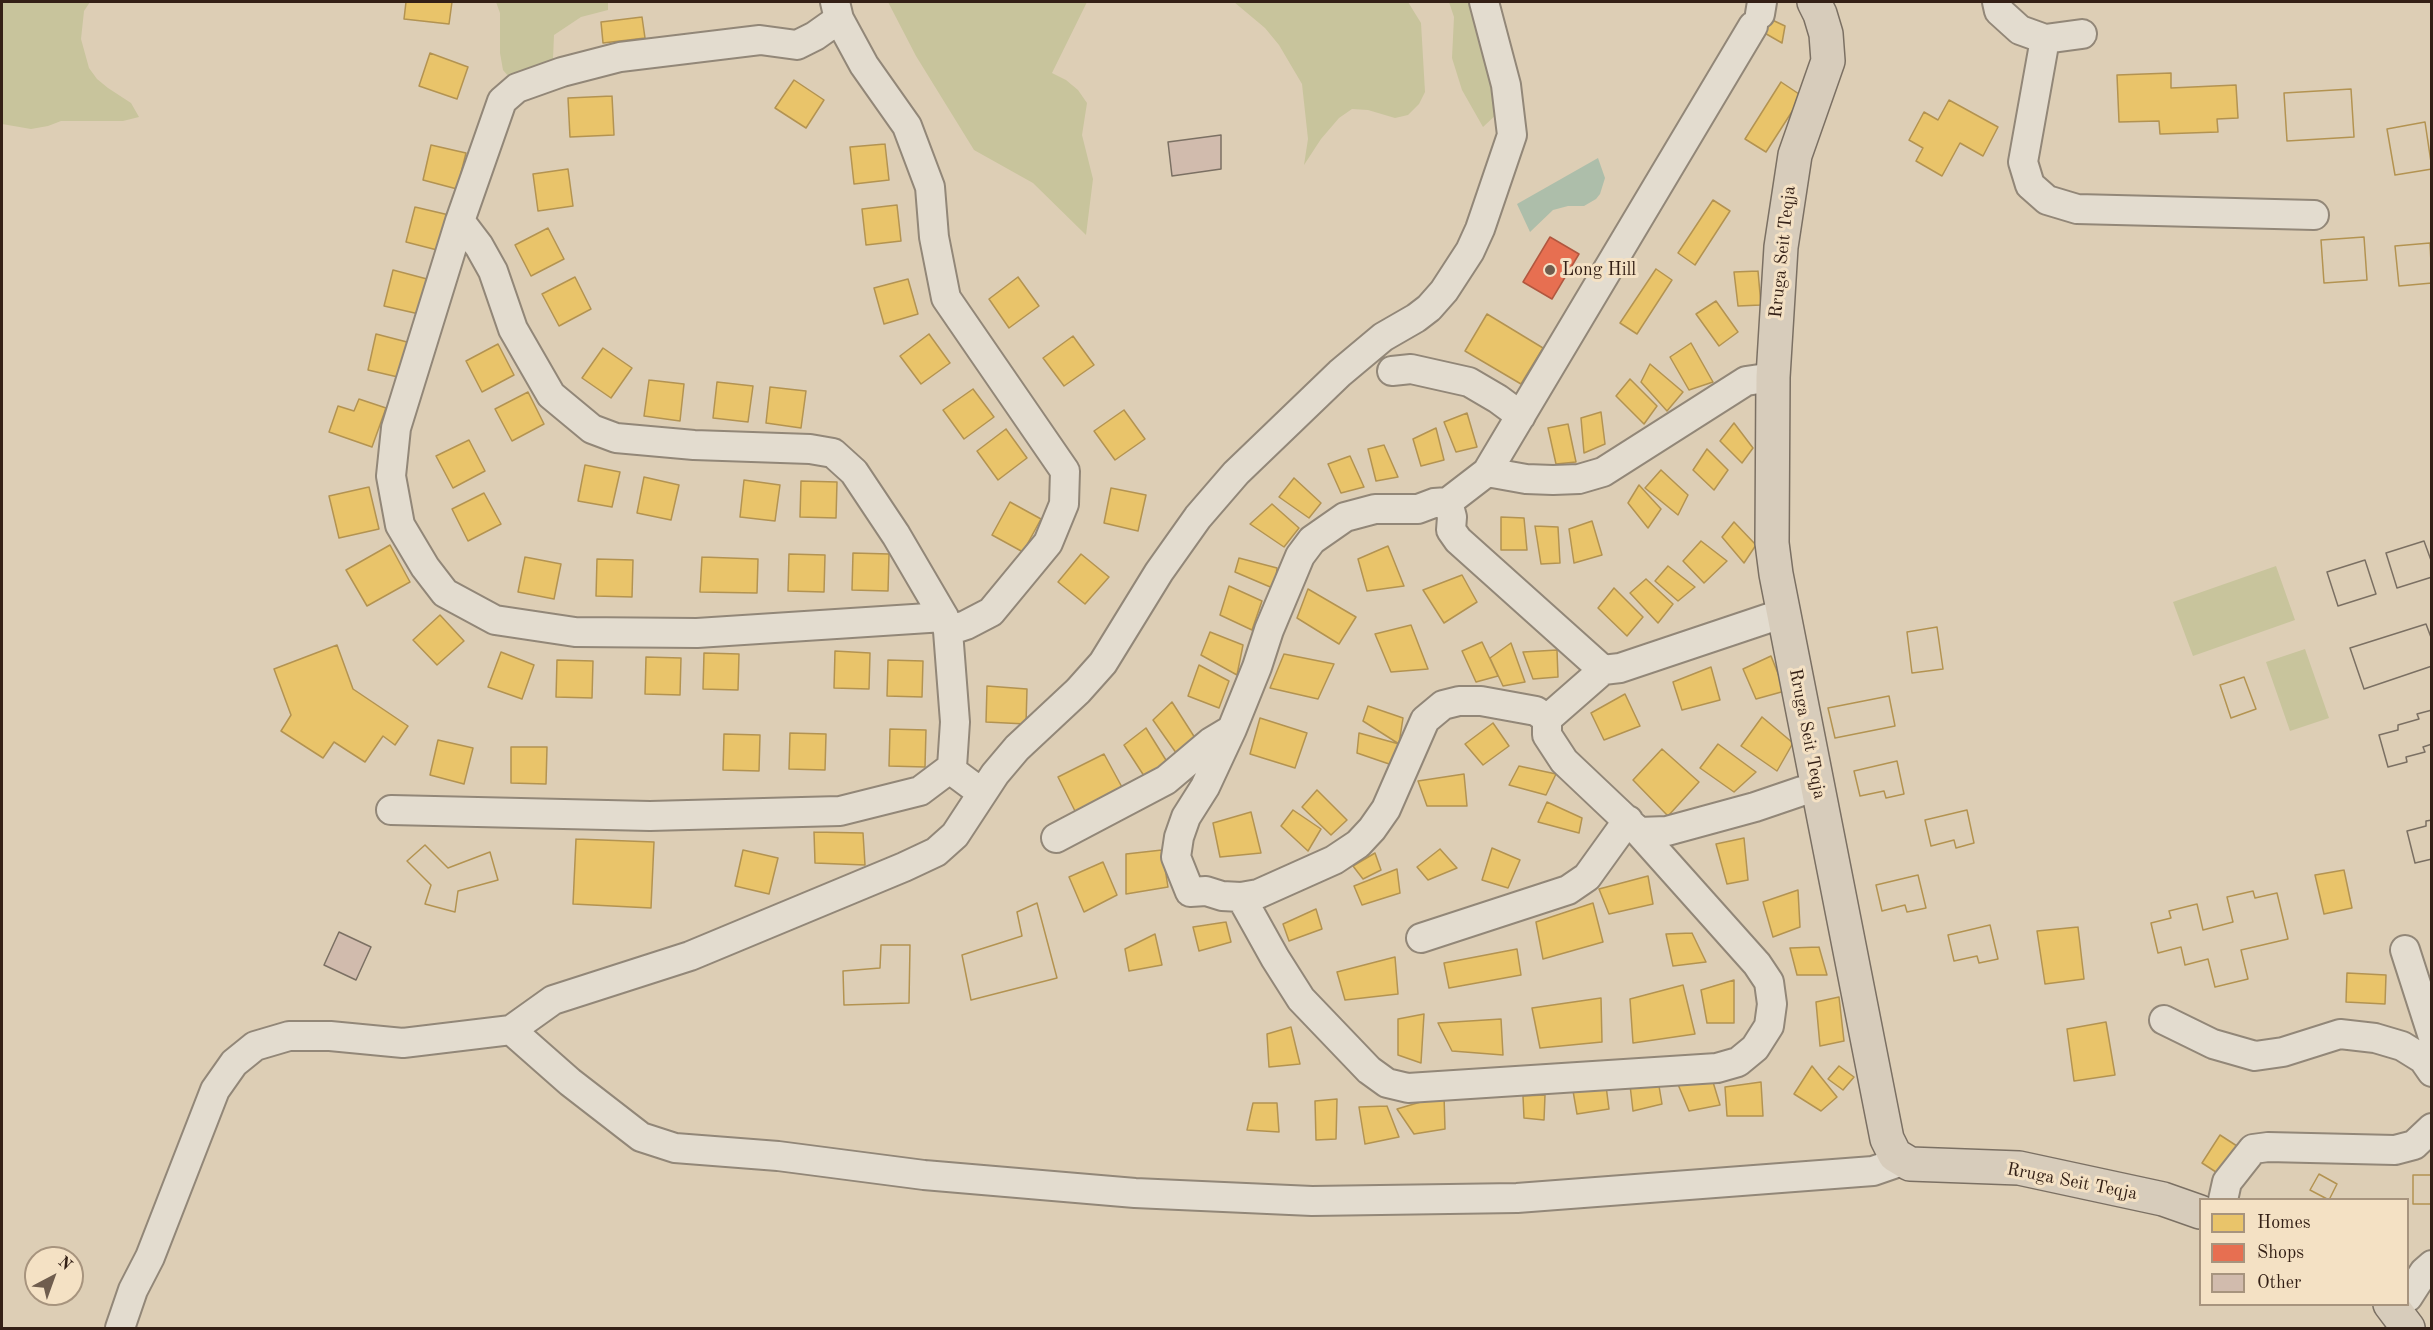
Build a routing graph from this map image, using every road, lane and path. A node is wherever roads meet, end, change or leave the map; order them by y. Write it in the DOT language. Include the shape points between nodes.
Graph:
graph roads {
  1 [pos="1484,2"];
  2 [pos="1814,2"];
  3 [pos="1997,2"];
  4 [pos="837,10"];
  5 [pos="1758,14"];
  6 [pos="2082,34"];
  7 [pos="2045,39"];
  8 [pos="2314,214"];
  9 [pos="460,221"];
  10 [pos="1392,371"];
  11 [pos="1773,377"];
  12 [pos="1521,416"];
  13 [pos="1487,472"];
  14 [pos="1448,502"];
  15 [pos="1784,613"];
  16 [pos="946,624"];
  17 [pos="1603,670"];
  18 [pos="1547,719"];
  19 [pos="1232,729"];
  20 [pos="952,767"];
  21 [pos="1802,791"];
  22 [pos="982,793"];
  23 [pos="391,810"];
  24 [pos="1634,826"];
  25 [pos="1056,838"];
  26 [pos="1241,897"];
  27 [pos="1421,938"];
  28 [pos="2405,950"];
  29 [pos="2164,1020"];
  30 [pos="511,1030"];
  31 [pos="2429,1051"];
  32 [pos="2432,1128"];
  33 [pos="1902,1161"];
  34 [pos="2223,1198"];
  35 [pos="2199,1212"];
  36 [pos="2432,1265"];
  37 [pos="2409,1298"];
  38 [pos="120,1329"];
  1 -- 22 [label="street" via="1506,85 1512,135 1470,251 1444,291 1416,318 1383,338 1340,373 1236,473 1178,544 1103,663 1017,748"];
  2 -- 11 [label="main road, Rruga Seit Teqja" via="1826,34 1828,61 1794,155 1781,247"];
  3 -- 7 [label="street" via="2000,11 2020,30"];
  4 -- 9 [label="street" via="815,36 797,45 760,40 620,57 517,88 502,101"];
  4 -- 16 [label="street" via="864,64 908,126 930,187 934,237 946,298 1065,471 1064,504 1048,543 991,612 966,626"];
  5 -- 12 [label="street"];
  6 -- 7 [label="street"];
  7 -- 8 [label="street" via="2023,162 2030,185 2047,200 2076,209"];
  9 -- 16 [label="street" via="494,271 513,329 551,395 592,429 616,438 833,453 854,472 896,535"];
  9 -- 16 [label="street" via="396,428 391,476 400,525 445,593 495,620 575,632 697,633"];
  10 -- 12 [label="street" via="1411,369 1468,382"];
  11 -- 13 [label="street" via="1746,381 1603,472 1580,479 1553,480"];
  11 -- 15 [label="main road, Rruga Seit Teqja" via="1772,543"];
  12 -- 13 [label="street"];
  13 -- 14 [label="street"];
  14 -- 17 [label="street" via="1451,530 1458,540"];
  14 -- 19 [label="street" via="1418,509 1375,509 1345,517 1312,540 1300,556 1286,589"];
  15 -- 17 [label="street" via="1620,668"];
  15 -- 33 [label="main road, Rruga Seit Teqja" via="1887,1139"];
  16 -- 20 [label="street" via="956,722"];
  17 -- 18 [label="street"];
  18 -- 24 [label="street" via="1547,735 1564,761"];
  18 -- 26 [label="street" via="1536,711 1480,701 1443,705 1425,720 1386,809 1358,844 1294,879"];
  19 -- 25 [label="street" via="1166,780"];
  19 -- 26 [label="street" via="1186,818 1176,857 1190,892"];
  20 -- 22 [label="street"];
  20 -- 23 [label="street" via="920,791 840,812 650,816"];
  21 -- 24 [label="street" via="1667,831"];
  22 -- 30 [label="street" via="955,835 936,852 690,956 554,1000"];
  24 -- 26 [label="street" via="1757,963 1769,982 1769,1026 1755,1048 1738,1062 1717,1068 1408,1088 1387,1083 1369,1070 1301,999"];
  24 -- 27 [label="street" via="1587,877 1568,890"];
  28 -- 31 [label="street"];
  29 -- 31 [label="street" via="2213,1044 2255,1056 2283,1052 2340,1034"];
  30 -- 33 [label="street" via="641,1137 675,1148 778,1156 924,1175 1135,1193 1312,1201 1517,1198 1874,1172"];
  30 -- 38 [label="street" via="403,1043 289,1036 255,1046 234,1063 215,1090"];
  32 -- 34 [label="street" via="2414,1145 2395,1150 2253,1149 2227,1182"];
  33 -- 35 [label="main road, Rruga Seit Teqja" via="2019,1168 2163,1199"];
  36 -- 37 [label="street"];
}
